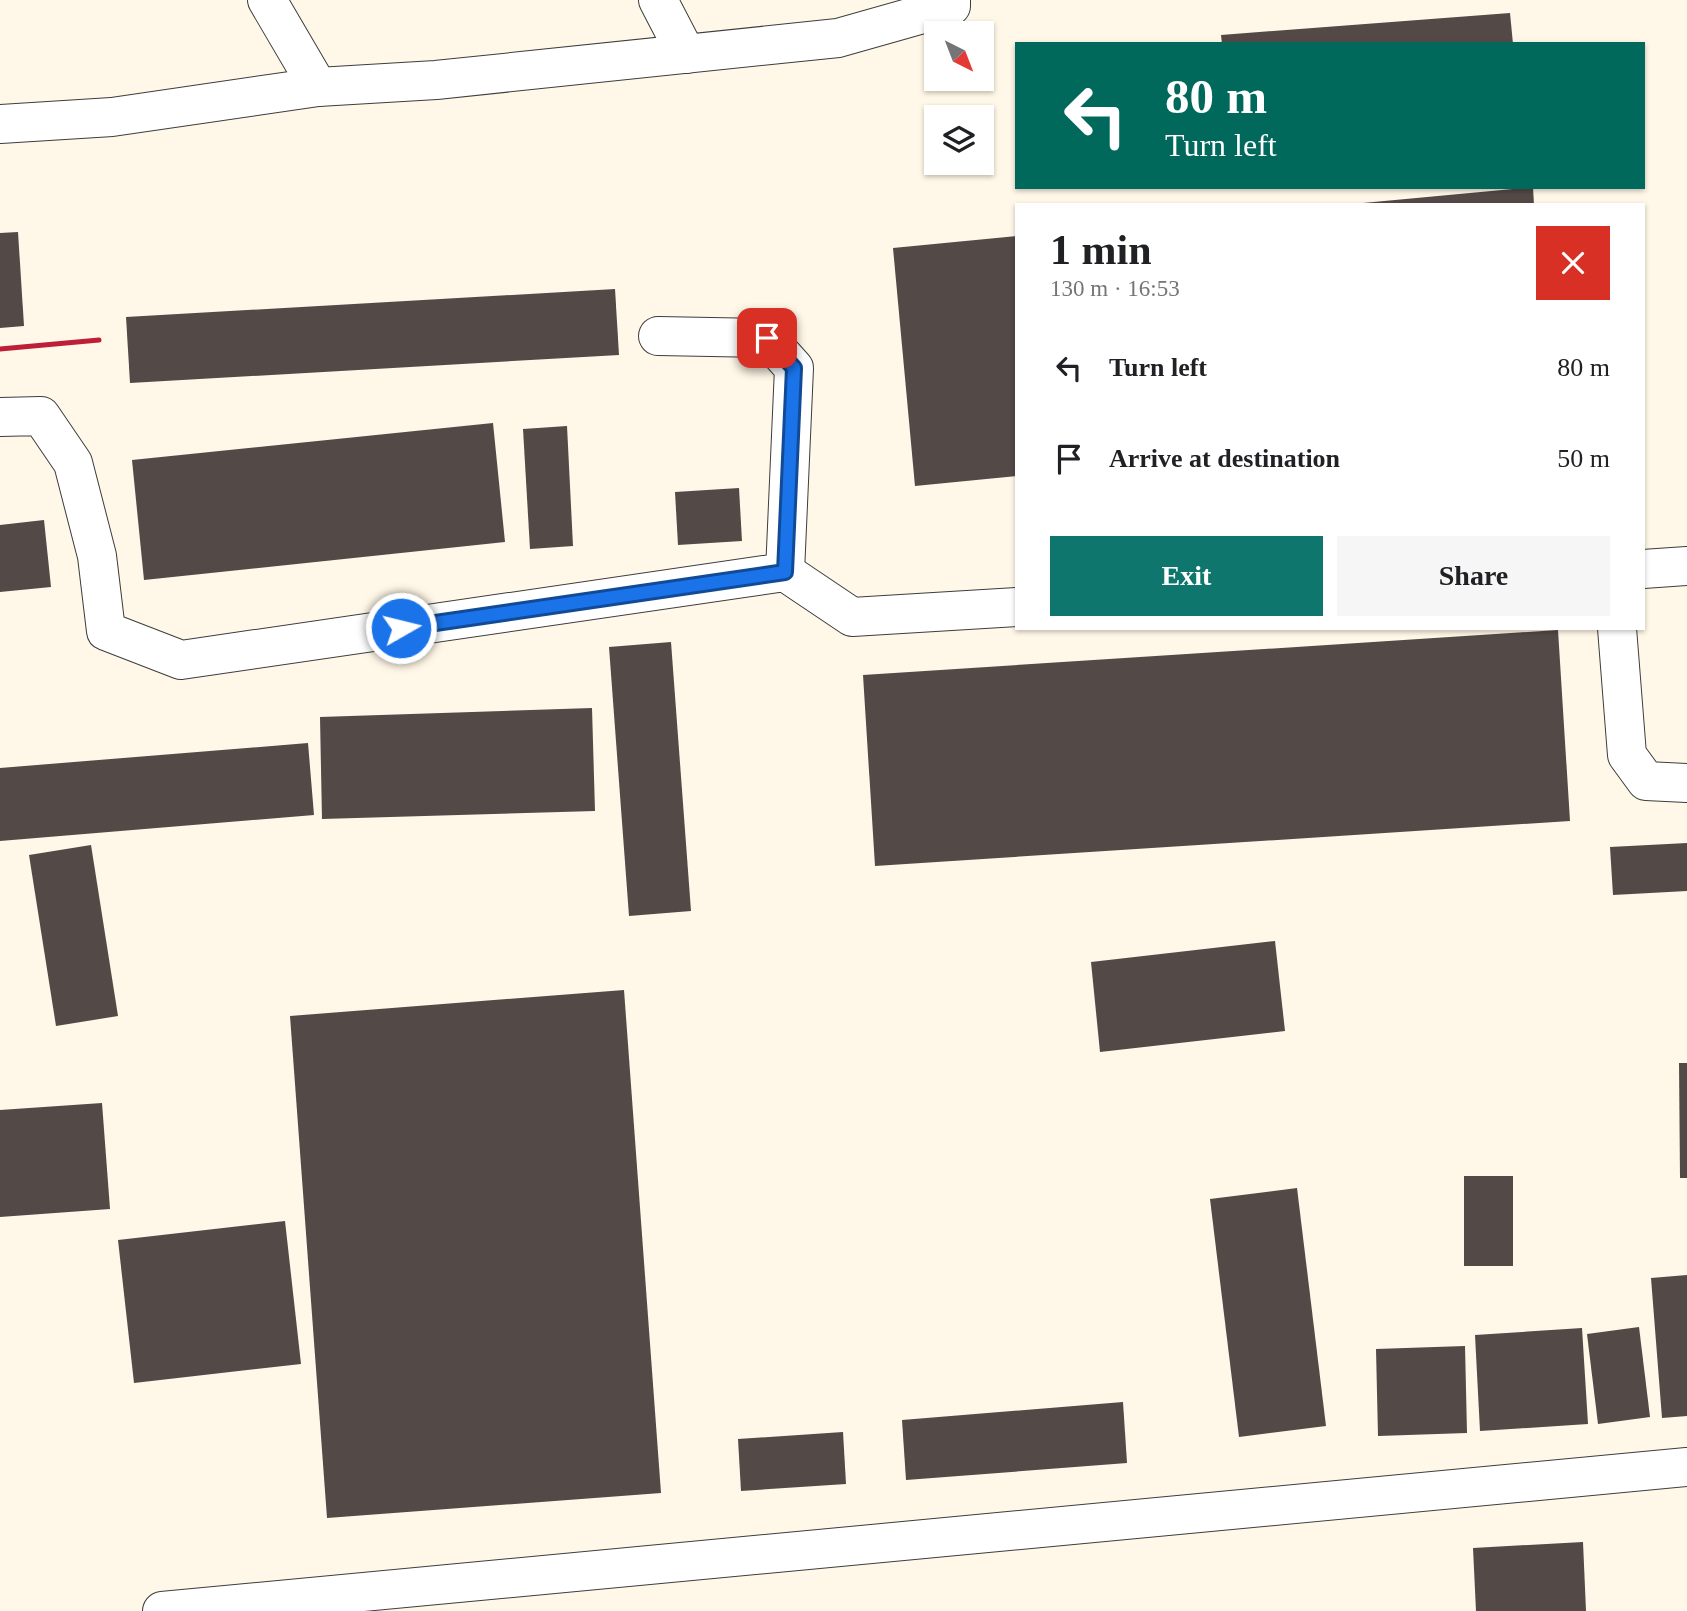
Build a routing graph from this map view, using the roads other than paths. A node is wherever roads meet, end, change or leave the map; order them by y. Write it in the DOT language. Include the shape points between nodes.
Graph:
graph roads {
  1 [pos="267,0"];
  2 [pos="658,0"];
  3 [pos="951,0"];
  4 [pos="686,54"];
  5 [pos="318,87"];
  6 [pos="0,124"];
  7 [pos="658,337"];
  8 [pos="0,417"];
  9 [pos="1687,566"];
  10 [pos="1645,569"];
  11 [pos="785,572"];
  12 [pos="1015,607"];
  13 [pos="1617,630"];
  14 [pos="1687,783"];
  15 [pos="1687,1467"];
  16 [pos="162,1611"];
  1 -- 5 [label="lane"];
  2 -- 4 [label="lane"];
  3 -- 4 [label="lane" via="951,6 838,38"];
  4 -- 5 [label="lane" via="436,80"];
  5 -- 6 [label="lane" via="112,117"];
  7 -- 11 [label="lane" via="767,338 794,368"];
  8 -- 11 [label="lane" via="41,416 73,463 97,556 106,631 181,660"];
  9 -- 10 [label="lane"];
  11 -- 12 [label="lane" via="852,617"];
  13 -- 14 [label="lane" via="1627,755 1646,781"];
  15 -- 16 [label="lane"];
}
